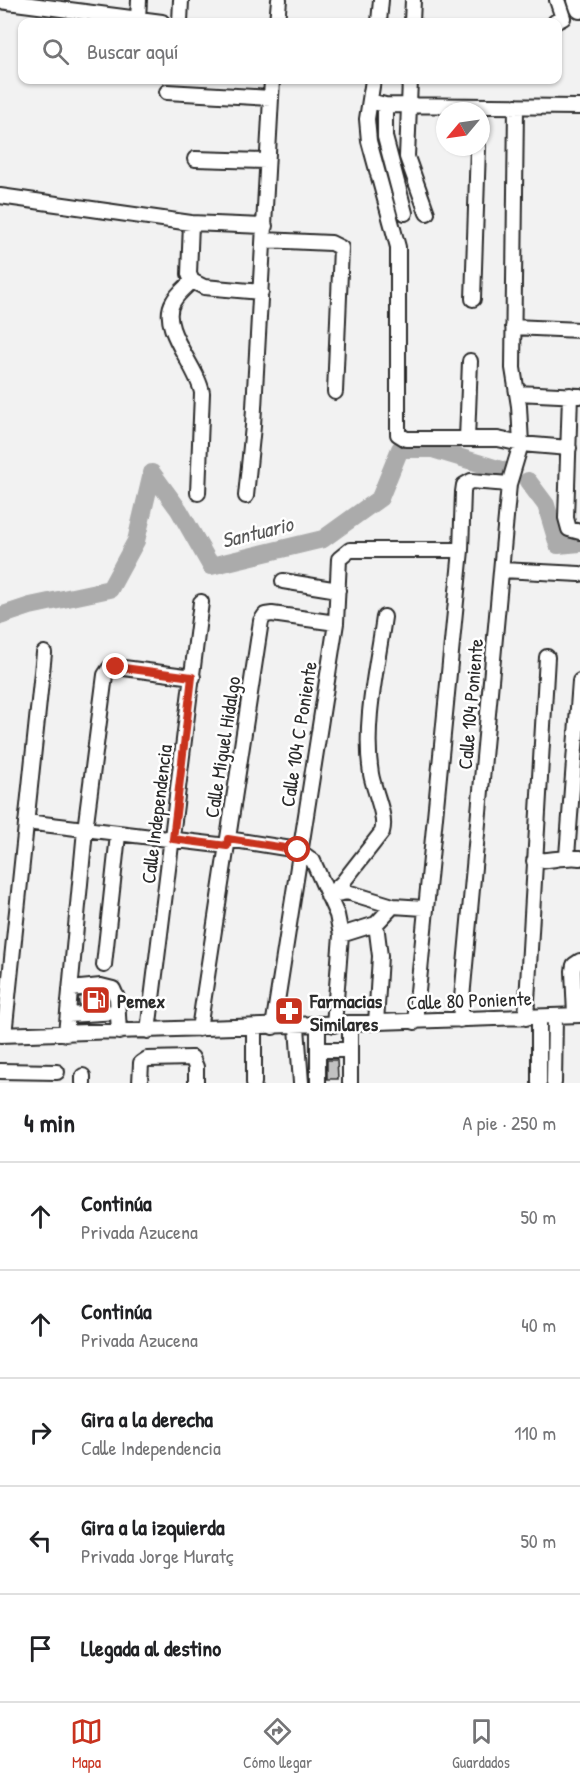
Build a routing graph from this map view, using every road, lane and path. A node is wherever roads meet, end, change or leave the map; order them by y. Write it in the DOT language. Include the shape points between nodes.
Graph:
graph roads {
  1 [pos="139,0"];
  2 [pos="181,0"];
  3 [pos="279,0"];
  4 [pos="381,0"];
  5 [pos="412,0"];
  6 [pos="558,0"];
  7 [pos="577,0"];
  8 [pos="0,1"];
  9 [pos="28,2"];
  10 [pos="84,6"];
  11 [pos="580,9"];
  12 [pos="134,18"];
  13 [pos="138,18"];
  14 [pos="180,18"];
  15 [pos="277,18"];
  16 [pos="379,18"];
  17 [pos="412,18"];
  18 [pos="562,19"];
  19 [pos="272,84"];
  20 [pos="372,84"];
  21 [pos="410,84"];
  22 [pos="167,92"];
  23 [pos="271,98"];
  24 [pos="370,101"];
  25 [pos="409,104"];
  26 [pos="385,105"];
  27 [pos="436,106"];
  28 [pos="516,106"];
  29 [pos="490,107"];
  30 [pos="580,107"];
  31 [pos="478,156"];
  32 [pos="195,159"];
  33 [pos="267,161"];
  34 [pos="0,196"];
  35 [pos="405,213"];
  36 [pos="427,213"];
  37 [pos="191,223"];
  38 [pos="265,233"];
  39 [pos="195,283"];
  40 [pos="261,292"];
  41 [pos="473,299"];
  42 [pos="513,327"];
  43 [pos="580,330"];
  44 [pos="470,361"];
  45 [pos="335,392"];
  46 [pos="517,393"];
  47 [pos="575,395"];
  48 [pos="467,439"];
  49 [pos="520,444"];
  50 [pos="568,448"];
  51 [pos="509,484"];
  52 [pos="198,493"];
  53 [pos="246,496"];
  54 [pos="575,530"];
  55 [pos="461,550"];
  56 [pos="502,570"];
  57 [pos="580,574"];
  58 [pos="283,581"];
  59 [pos="338,590"];
  60 [pos="201,602"];
  61 [pos="384,617"];
  62 [pos="336,623"];
  63 [pos="44,653"];
  64 [pos="547,657"];
  65 [pos="192,677"];
  66 [pos="580,688"];
  67 [pos="578,747"];
  68 [pos="576,803"];
  69 [pos="27,822"];
  70 [pos="85,830"];
  71 [pos="118,835"];
  72 [pos="173,839"];
  73 [pos="228,842"];
  74 [pos="298,850"];
  75 [pos="574,857"];
  76 [pos="534,861"];
  77 [pos="328,896"];
  78 [pos="393,906"];
  79 [pos="424,908"];
  80 [pos="376,924"];
  81 [pos="341,934"];
  82 [pos="580,962"];
  83 [pos="104,965"];
  84 [pos="70,989"];
  85 [pos="118,1012"];
  86 [pos="68,1015"];
  87 [pos="578,1015"];
  88 [pos="555,1016"];
  89 [pos="532,1017"];
  90 [pos="459,1020"];
  91 [pos="415,1022"];
  92 [pos="376,1023"];
  93 [pos="334,1024"];
  94 [pos="350,1024"];
  95 [pos="318,1026"];
  96 [pos="273,1027"];
  97 [pos="297,1027"];
  98 [pos="254,1028"];
  99 [pos="199,1029"];
  100 [pos="148,1031"];
  101 [pos="119,1032"];
  102 [pos="66,1034"];
  103 [pos="2,1035"];
  104 [pos="318,1050"];
  105 [pos="350,1050"];
  106 [pos="0,1071"];
  107 [pos="57,1072"];
  108 [pos="140,1083"];
  109 [pos="196,1083"];
  110 [pos="254,1083"];
  111 [pos="301,1083"];
  112 [pos="318,1083"];
  113 [pos="350,1083"];
  114 [pos="539,1083"];
  115 [pos="554,1083"];
  1 -- 13 [label="street"];
  2 -- 14 [label="street"];
  3 -- 15 [label="street"];
  4 -- 16 [label="street"];
  5 -- 17 [label="street"];
  6 -- 18 [label="street"];
  7 -- 11 [label="main road"];
  8 -- 9 [label="street"];
  9 -- 10 [label="street"];
  10 -- 12 [label="street"];
  19 -- 23 [label="street"];
  20 -- 24 [label="street"];
  21 -- 25 [label="street"];
  22 -- 23 [label="street"];
  23 -- 33 [label="street"];
  24 -- 26 [label="street"];
  24 -- 48 [label="street" via="369,141 398,247 398,434 406,440"];
  25 -- 26 [label="street"];
  25 -- 27 [label="street"];
  25 -- 36 [label="street" via="407,157"];
  26 -- 35 [label="street" via="385,137"];
  28 -- 29 [label="street"];
  28 -- 30 [label="street"];
  28 -- 42 [label="street, Calle 104 Poniente"];
  31 -- 41 [label="street"];
  32 -- 33 [label="street"];
  33 -- 38 [label="street"];
  34 -- 37 [label="street"];
  37 -- 38 [label="street"];
  37 -- 39 [label="street" via="189,274"];
  38 -- 40 [label="street"];
  38 -- 45 [label="street" via="341,248"];
  39 -- 40 [label="street"];
  39 -- 52 [label="street" via="173,302 169,313 177,341 200,380"];
  40 -- 53 [label="street"];
  42 -- 43 [label="street"];
  42 -- 46 [label="street, Calle 104 Poniente"];
  44 -- 48 [label="street"];
  46 -- 47 [label="street"];
  46 -- 49 [label="street, Calle 104 Poniente"];
  47 -- 50 [label="street"];
  48 -- 49 [label="street"];
  49 -- 50 [label="street"];
  49 -- 51 [label="street, Calle 104 Poniente"];
  50 -- 54 [label="street" via="566,518"];
  51 -- 55 [label="street" via="471,481 465,485"];
  51 -- 56 [label="street, Calle 104 Poniente"];
  55 -- 59 [label="street, Calle 104 C Poniente" via="350,550 339,559"];
  55 -- 79 [label="street"];
  56 -- 57 [label="street"];
  56 -- 90 [label="street, Calle 104 Poniente"];
  58 -- 59 [label="street"];
  59 -- 62 [label="street, Calle 104 C Poniente"];
  60 -- 65 [label="street, Calle Independencia"];
  61 -- 77 [label="street" via="368,737 374,791 384,825 343,882"];
  62 -- 73 [label="street, Calle Miguel Hidalgo" via="273,614 265,615 261,621"];
  62 -- 74 [label="street, Calle 104 C Poniente"];
  63 -- 69 [label="street"];
  64 -- 76 [label="street"];
  65 -- 70 [label="street" via="109,669 105,675"];
  65 -- 72 [label="street, Calle Independencia"];
  66 -- 67 [label="street"];
  67 -- 68 [label="street"];
  68 -- 75 [label="street"];
  69 -- 70 [label="street"];
  69 -- 103 [label="street"];
  70 -- 71 [label="street"];
  70 -- 84 [label="street"];
  71 -- 72 [label="street"];
  71 -- 83 [label="street"];
  72 -- 73 [label="street"];
  72 -- 100 [label="street, Calle Independencia"];
  73 -- 74 [label="street"];
  73 -- 99 [label="street, Calle Miguel Hidalgo"];
  74 -- 77 [label="street" via="313,861"];
  74 -- 96 [label="street, Calle 104 C Poniente"];
  75 -- 76 [label="street"];
  76 -- 89 [label="street"];
  77 -- 78 [label="street" via="347,891"];
  77 -- 81 [label="street"];
  78 -- 79 [label="street"];
  78 -- 80 [label="street"];
  79 -- 91 [label="street"];
  80 -- 81 [label="street"];
  80 -- 92 [label="street" via="380,956"];
  81 -- 93 [label="street"];
  82 -- 87 [label="street" via="573,971"];
  84 -- 85 [label="street" via="108,986 117,998"];
  84 -- 86 [label="street"];
  85 -- 86 [label="street"];
  85 -- 101 [label="street"];
  86 -- 102 [label="street"];
  87 -- 88 [label="street, Calle 80 Poniente"];
  88 -- 89 [label="street, Calle 80 Poniente"];
  88 -- 115 [label="street"];
  89 -- 90 [label="street, Calle 80 Poniente"];
  89 -- 114 [label="street"];
  90 -- 91 [label="street, Calle 80 Poniente"];
  91 -- 92 [label="street, Calle 80 Poniente"];
  92 -- 94 [label="street, Calle 80 Poniente"];
  93 -- 94 [label="street, Calle 80 Poniente"];
  93 -- 95 [label="street, Calle 80 Poniente"];
  94 -- 105 [label="street"];
  95 -- 97 [label="street, Calle 80 Poniente"];
  95 -- 104 [label="street"];
  96 -- 97 [label="street, Calle 80 Poniente"];
  96 -- 98 [label="street, Calle 80 Poniente"];
  97 -- 111 [label="street"];
  98 -- 99 [label="street, Calle 80 Poniente"];
  98 -- 110 [label="street"];
  99 -- 100 [label="street, Calle 80 Poniente"];
  100 -- 101 [label="street, Calle 80 Poniente"];
  101 -- 102 [label="street, Calle 80 Poniente"];
  102 -- 103 [label="street, Calle 80 Poniente"];
  104 -- 105 [label="street"];
  104 -- 112 [label="street"];
  105 -- 113 [label="street"];
  106 -- 107 [label="street"];
  108 -- 109 [label="street" via="141,1063 147,1059 192,1058"];
}
